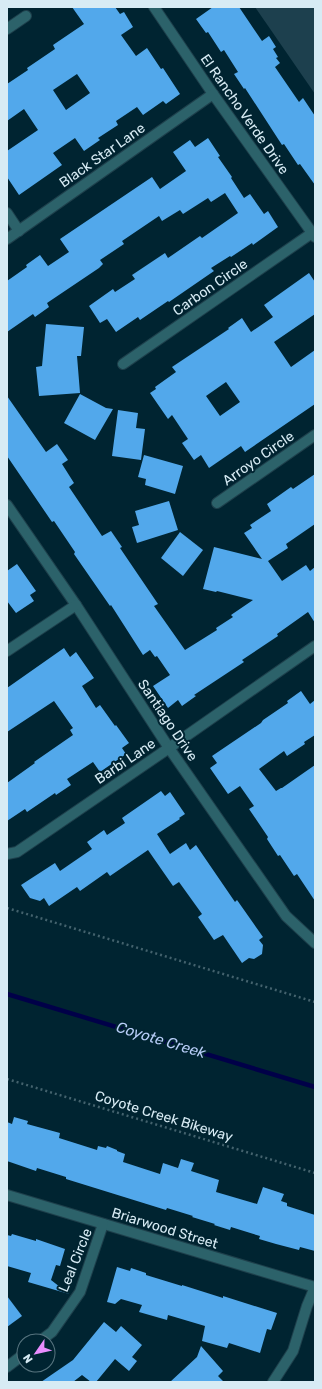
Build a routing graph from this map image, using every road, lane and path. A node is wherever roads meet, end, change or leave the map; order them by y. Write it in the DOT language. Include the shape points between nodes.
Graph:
graph roads {
  1 [pos="154,7"];
  2 [pos="26,16"];
  3 [pos="7,29"];
  4 [pos="213,94"];
  5 [pos="7,213"];
  6 [pos="19,231"];
  7 [pos="314,235"];
  8 [pos="7,239"];
  9 [pos="123,364"];
  10 [pos="315,435"];
  11 [pos="217,503"];
  12 [pos="7,505"];
  13 [pos="76,605"];
  14 [pos="315,646"];
  15 [pos="7,651"];
  16 [pos="169,748"];
  17 [pos="7,854"];
  18 [pos="7,908"];
  19 [pos="315,943"];
  20 [pos="315,1002"];
  21 [pos="7,1079"];
  22 [pos="315,1173"];
  23 [pos="7,1195"];
  24 [pos="103,1224"];
  25 [pos="315,1287"];
  26 [pos="51,1333"];
  27 [pos="16,1360"];
  28 [pos="7,1366"];
  29 [pos="273,1382"];
  1 -- 4 [label="street, El Rancho Verde Drive"];
  2 -- 3 [label="street"];
  4 -- 6 [label="street, Black Star Lane"];
  4 -- 7 [label="street, El Rancho Verde Drive"];
  5 -- 6 [label="street"];
  6 -- 8 [label="street, Black Star Lane"];
  7 -- 9 [label="street, Carbon Circle"];
  10 -- 11 [label="street, Arroyo Circle"];
  12 -- 13 [label="street, Santiago Drive"];
  13 -- 15 [label="street"];
  13 -- 16 [label="street, Santiago Drive"];
  14 -- 16 [label="street, Barbi Lane"];
  16 -- 17 [label="street, Barbi Lane" via="17,852"];
  16 -- 19 [label="street, Santiago Drive" via="286,916"];
  18 -- 20 [label="path"];
  21 -- 22 [label="path, Coyote Creek Bikeway"];
  23 -- 24 [label="street, Briarwood Street"];
  24 -- 25 [label="street, Briarwood Street"];
  24 -- 26 [label="street, Leal Circle" via="80,1292"];
  25 -- 29 [label="street" via="293,1351"];
  27 -- 28 [label="street"];
}
